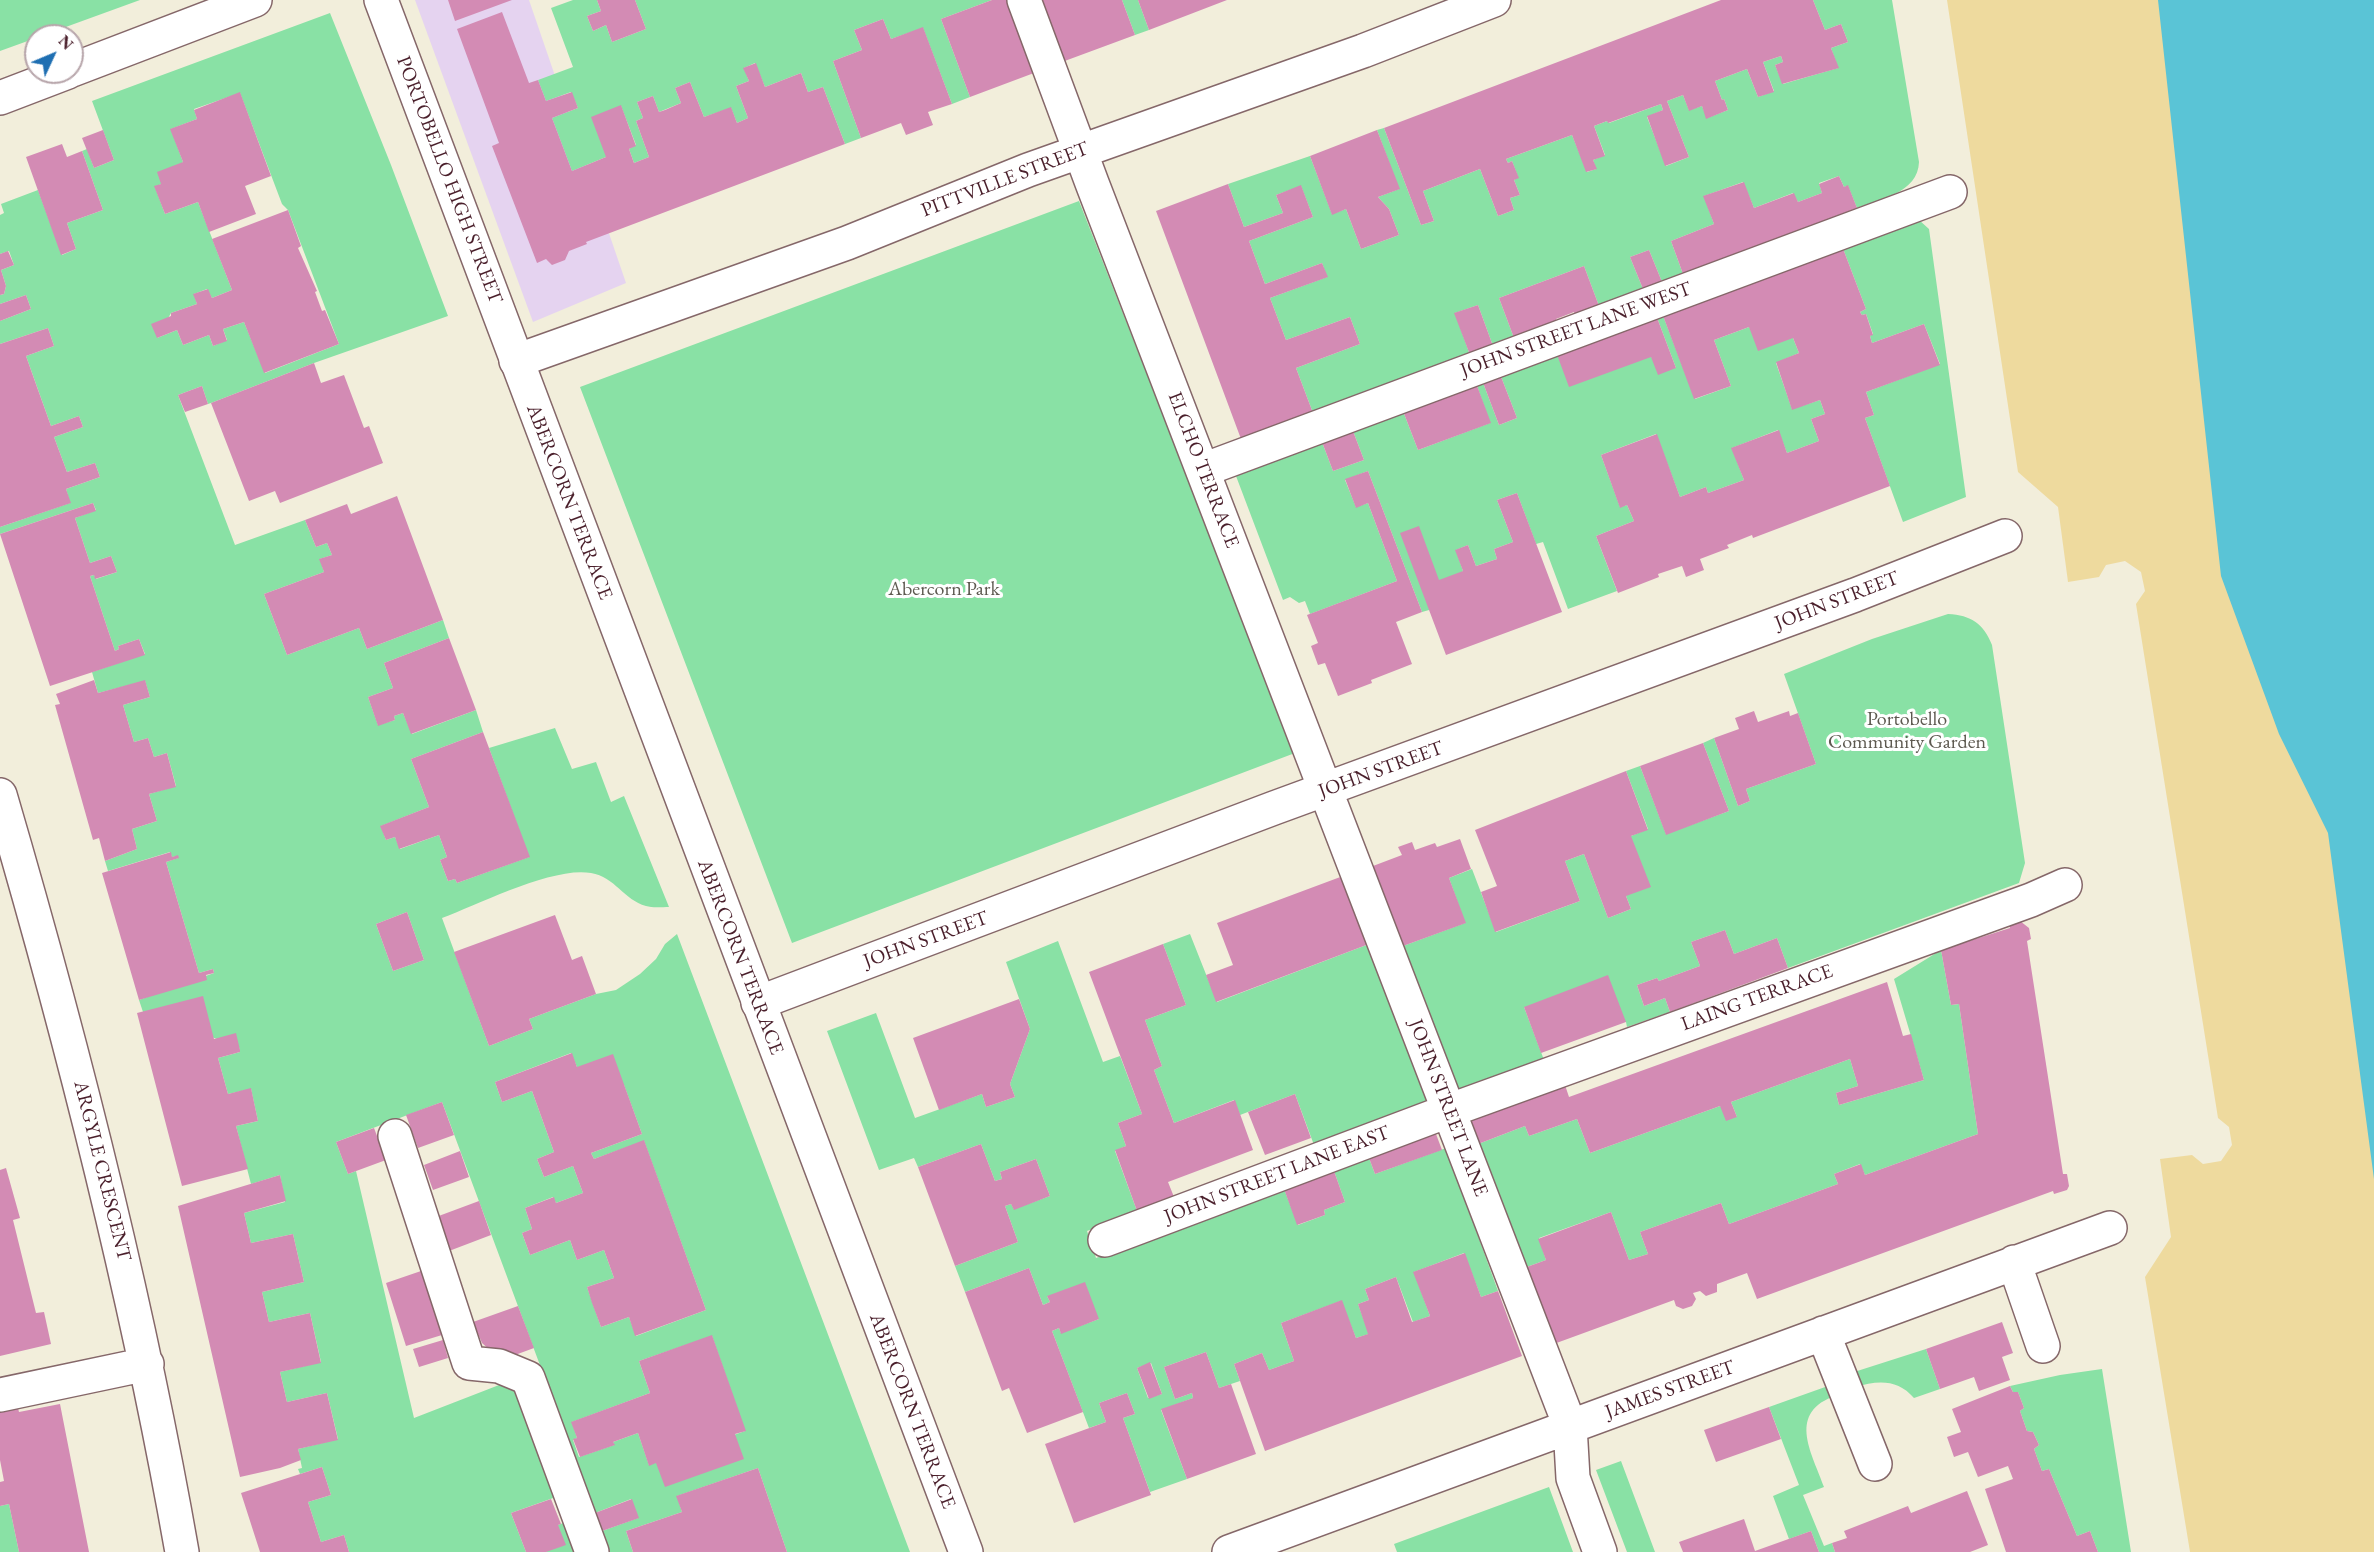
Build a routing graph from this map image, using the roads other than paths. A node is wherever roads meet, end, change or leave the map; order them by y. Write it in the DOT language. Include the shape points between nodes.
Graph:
graph roads {
  1 [pos="255,0"];
  2 [pos="381,0"];
  3 [pos="1024,0"];
  4 [pos="1494,0"];
  5 [pos="84,65"];
  6 [pos="37,84"];
  7 [pos="0,98"];
  8 [pos="1081,150"];
  9 [pos="1937,196"];
  10 [pos="516,361"];
  11 [pos="1203,470"];
  12 [pos="1991,541"];
  13 [pos="1327,790"];
  14 [pos="0,795"];
  15 [pos="2065,885"];
  16 [pos="758,1003"];
  17 [pos="1448,1111"];
  18 [pos="395,1136"];
  19 [pos="2096,1233"];
  20 [pos="1105,1240"];
  21 [pos="2014,1262"];
  22 [pos="1823,1333"];
  23 [pos="2043,1346"];
  24 [pos="145,1355"];
  25 [pos="0,1376"];
  26 [pos="0,1395"];
  27 [pos="1570,1426"];
  28 [pos="1875,1464"];
  29 [pos="182,1552"];
  30 [pos="592,1552"];
  31 [pos="966,1552"];
  32 [pos="1229,1552"];
  33 [pos="1600,1552"];
  1 -- 5 [label="street"];
  2 -- 10 [label="street, PORTOBELLO HIGH STREET"];
  3 -- 8 [label="street, ELCHO TERRACE"];
  4 -- 8 [label="street, PITTVILLE STREET" via="1363,51"];
  6 -- 7 [label="street"];
  8 -- 10 [label="street, PITTVILLE STREET" via="847,243"];
  8 -- 11 [label="street, ELCHO TERRACE"];
  9 -- 11 [label="street, JOHN STREET LANE WEST"];
  10 -- 16 [label="street, ABERCORN TERRACE"];
  11 -- 13 [label="street, ELCHO TERRACE"];
  12 -- 13 [label="street, JOHN STREET"];
  13 -- 16 [label="street, JOHN STREET"];
  13 -- 17 [label="street, JOHN STREET LANE"];
  14 -- 24 [label="street, ARGYLE CRESCENT" via="79,1076"];
  15 -- 17 [label="street, LAING TERRACE"];
  16 -- 31 [label="street, ABERCORN TERRACE"];
  17 -- 20 [label="street, JOHN STREET LANE EAST"];
  17 -- 27 [label="street, JOHN STREET LANE"];
  18 -- 30 [label="street" via="468,1363 499,1366 528,1378"];
  19 -- 21 [label="street, JAMES STREET"];
  21 -- 22 [label="street, JAMES STREET"];
  21 -- 23 [label="street"];
  22 -- 27 [label="street, JAMES STREET"];
  22 -- 28 [label="street"];
  24 -- 25 [label="street"];
  24 -- 26 [label="street"];
  24 -- 29 [label="street, ARGYLE CRESCENT"];
  27 -- 32 [label="street, JAMES STREET"];
  27 -- 33 [label="street, JOHN STREET LANE" via="1573,1478"];
}
